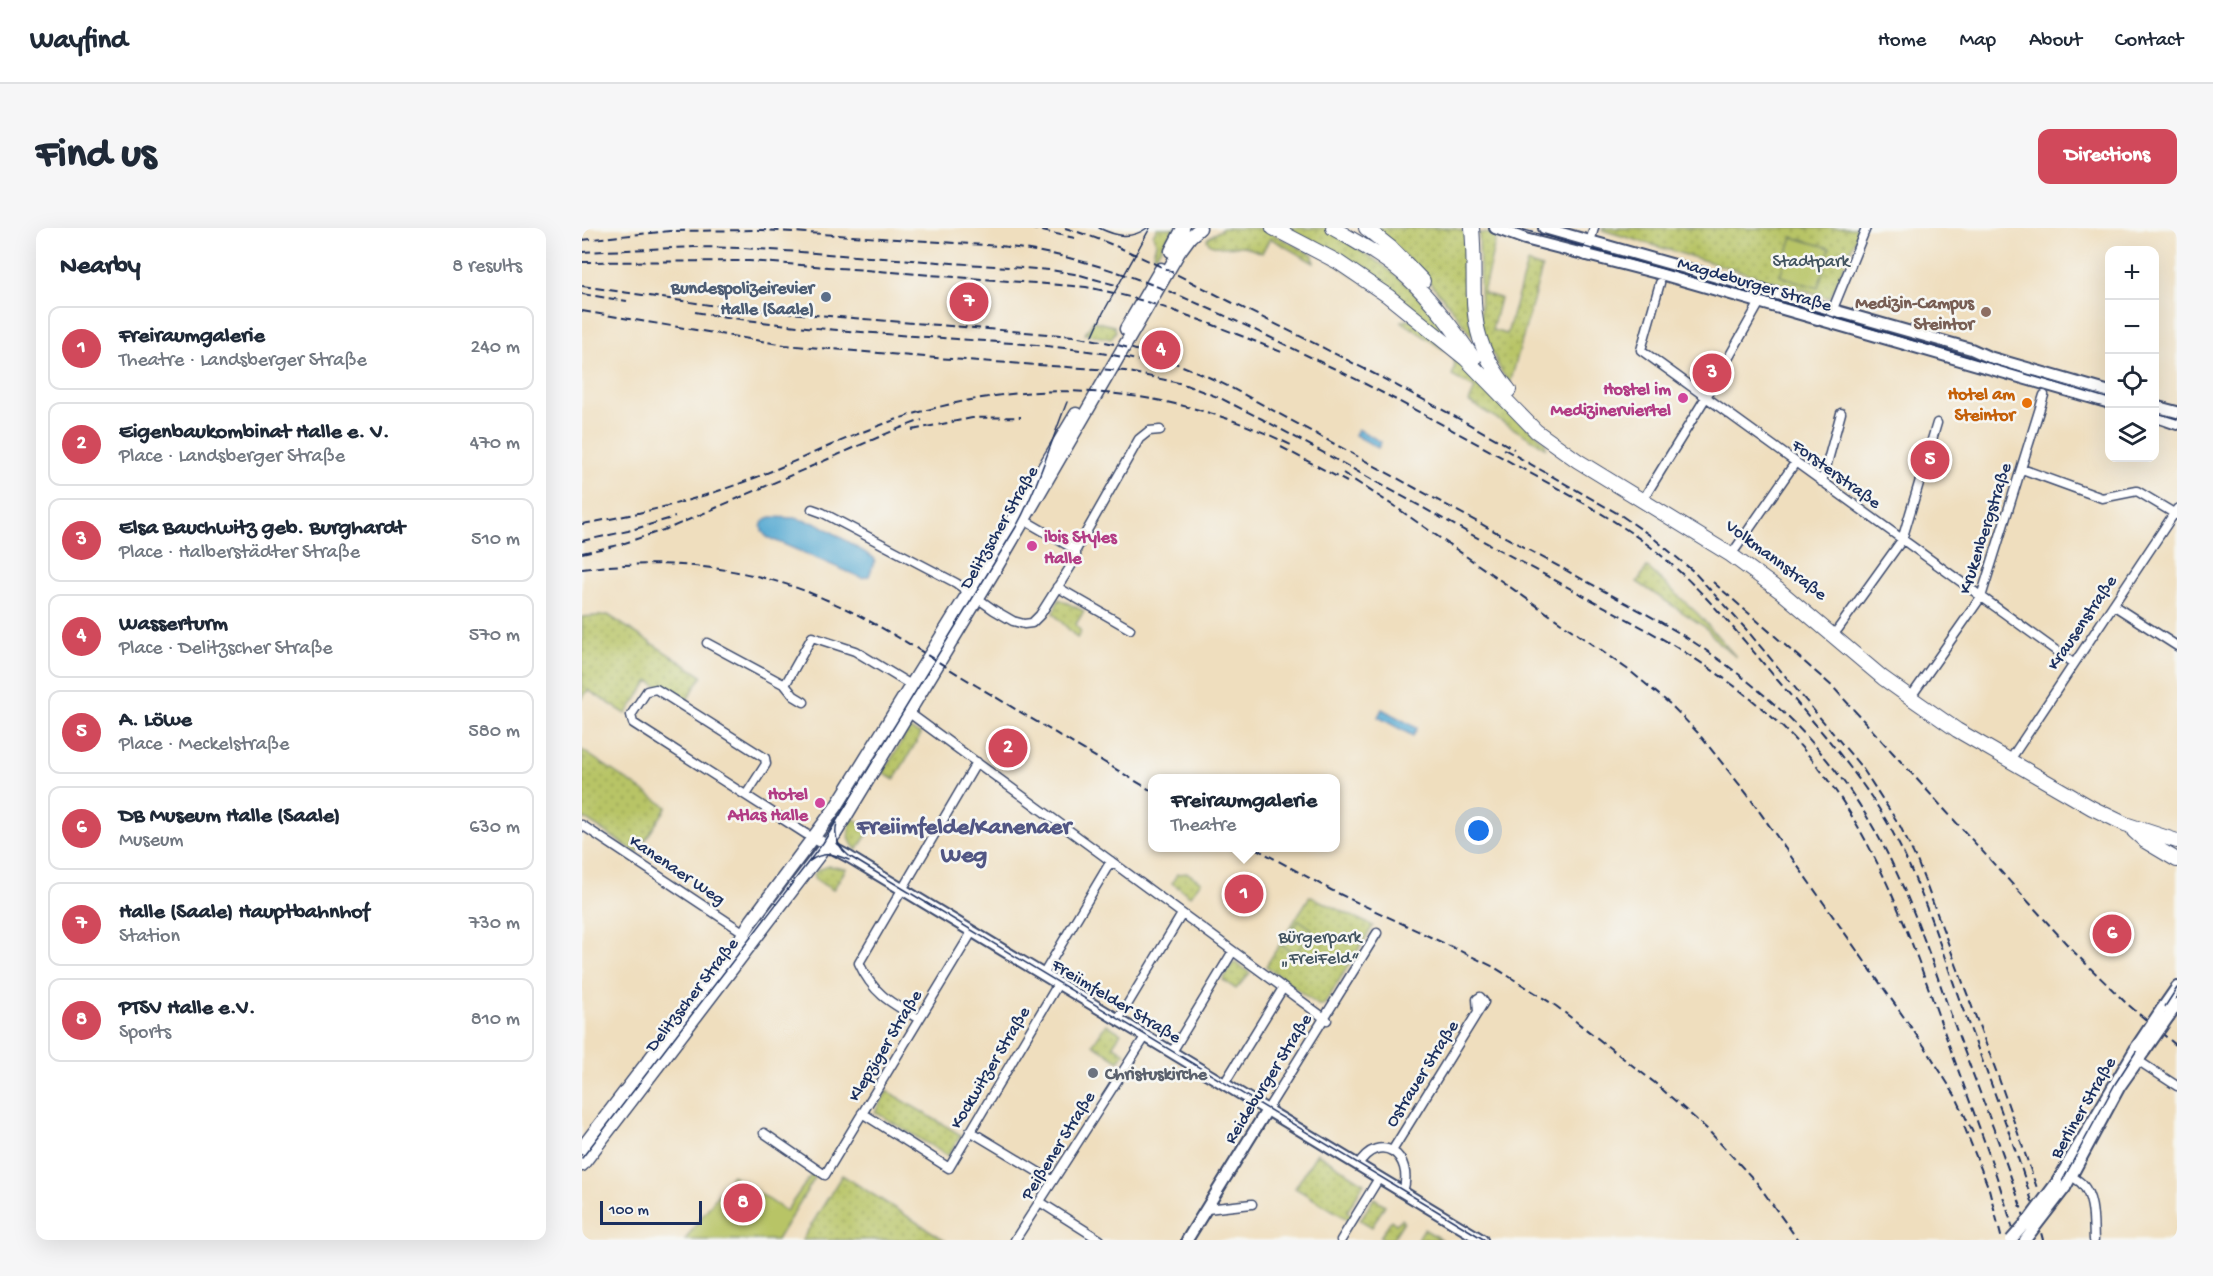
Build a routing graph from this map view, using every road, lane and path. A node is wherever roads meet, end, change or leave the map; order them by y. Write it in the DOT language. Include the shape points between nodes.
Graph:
graph roads {
  1 [pos="1183,228"];
  2 [pos="1200,228"];
  3 [pos="1273,228"];
  4 [pos="1334,228"];
  5 [pos="1366,228"];
  6 [pos="1472,228"];
  7 [pos="1495,228"];
  8 [pos="1544,228"];
  9 [pos="1594,228"];
  10 [pos="1866,228"];
  11 [pos="1590,241"];
  12 [pos="1586,255"];
  13 [pos="1660,283"];
  14 [pos="1760,302"];
  15 [pos="1832,310"];
  16 [pos="1828,321"];
  17 [pos="1494,379"];
  18 [pos="2105,391"];
  19 [pos="2044,394"];
  20 [pos="1706,398"];
  21 [pos="2105,402"];
  22 [pos="2159,407"];
  23 [pos="2177,412"];
  24 [pos="1840,413"];
  25 [pos="2159,418"];
  26 [pos="1937,423"];
  27 [pos="2177,424"];
  28 [pos="1160,430"];
  29 [pos="1795,463"];
  30 [pos="2022,469"];
  31 [pos="1822,482"];
  32 [pos="1647,493"];
  33 [pos="812,509"];
  34 [pos="2176,513"];
  35 [pos="1024,520"];
  36 [pos="1902,540"];
  37 [pos="1736,548"];
  38 [pos="1076,550"];
  39 [pos="1057,587"];
  40 [pos="973,595"];
  41 [pos="1982,597"];
  42 [pos="2113,605"];
  43 [pos="1130,628"];
  44 [pos="1838,629"];
  45 [pos="707,643"];
  46 [pos="2177,646"];
  47 [pos="2073,663"];
  48 [pos="785,685"];
  49 [pos="911,686"];
  50 [pos="1915,691"];
  51 [pos="804,702"];
  52 [pos="908,712"];
  53 [pos="2014,754"];
  54 [pos="977,762"];
  55 [pos="746,795"];
  56 [pos="2125,824"];
  57 [pos="582,825"];
  58 [pos="2154,830"];
  59 [pos="2177,831"];
  60 [pos="814,838"];
  61 [pos="2177,841"];
  62 [pos="828,845"];
  63 [pos="1111,861"];
  64 [pos="2177,861"];
  65 [pos="902,890"];
  66 [pos="1182,914"];
  67 [pos="745,932"];
  68 [pos="972,932"];
  69 [pos="1377,933"];
  70 [pos="751,945"];
  71 [pos="1233,951"];
  72 [pos="1043,975"];
  73 [pos="1058,984"];
  74 [pos="2177,987"];
  75 [pos="1283,988"];
  76 [pos="2177,1004"];
  77 [pos="1478,1012"];
  78 [pos="2165,1013"];
  79 [pos="919,1019"];
  80 [pos="1325,1019"];
  81 [pos="1118,1020"];
  82 [pos="1146,1036"];
  83 [pos="1172,1052"];
  84 [pos="2137,1053"];
  85 [pos="1224,1084"];
  86 [pos="2177,1086"];
  87 [pos="1267,1110"];
  88 [pos="862,1113"];
  89 [pos="970,1131"];
  90 [pos="764,1133"];
  91 [pos="582,1148"];
  92 [pos="1392,1151"];
  93 [pos="582,1165"];
  94 [pos="1358,1165"];
  95 [pos="2068,1174"];
  96 [pos="1379,1178"];
  97 [pos="1053,1181"];
  98 [pos="2061,1185"];
  99 [pos="1403,1192"];
  100 [pos="1040,1202"];
  101 [pos="1252,1204"];
  102 [pos="1207,1209"];
  103 [pos="1016,1240"];
  104 [pos="1100,1240"];
  105 [pos="1187,1240"];
  106 [pos="1341,1240"];
  107 [pos="1482,1240"];
  108 [pos="2011,1240"];
  109 [pos="2025,1240"];
  110 [pos="2094,1240"];
  1 -- 40 [label="main road, Delitzscher Straße"];
  2 -- 35 [label="main road, Delitzscher Straße" via="1179,252"];
  3 -- 17 [label="main road" via="1338,262 1388,296"];
  4 -- 17 [label="main road" via="1393,266 1416,286"];
  5 -- 17 [label="main road" via="1421,279"];
  6 -- 17 [label="main road, Volkmannstraße" via="1473,309"];
  7 -- 12 [label="street, Magdeburger Straße"];
  8 -- 11 [label="street, Magdeburger Straße"];
  9 -- 11 [label="street"];
  10 -- 15 [label="street"];
  11 -- 12 [label="street"];
  11 -- 15 [label="street, Magdeburger Straße"];
  12 -- 14 [label="street, Magdeburger Straße"];
  13 -- 20 [label="street, Forsterstraße" via="1641,350"];
  14 -- 16 [label="street, Magdeburger Straße"];
  14 -- 20 [label="street"];
  15 -- 16 [label="street"];
  15 -- 18 [label="street, Magdeburger Straße"];
  16 -- 21 [label="street, Magdeburger Straße"];
  17 -- 32 [label="main road, Volkmannstraße" via="1560,439"];
  17 -- 56 [label="main road, Volkmannstraße" via="1536,431 1731,555 1911,698 2009,761"];
  19 -- 30 [label="street, Krukenbergstraße"];
  20 -- 29 [label="street, Forsterstraße"];
  20 -- 32 [label="street"];
  22 -- 23 [label="street"];
  24 -- 31 [label="street"];
  25 -- 27 [label="street"];
  26 -- 36 [label="street"];
  28 -- 38 [label="street" via="1149,431 1139,440"];
  29 -- 31 [label="street, Forsterstraße"];
  29 -- 37 [label="street"];
  30 -- 34 [label="street" via="2102,498 2137,491"];
  30 -- 41 [label="street, Krukenbergstraße"];
  31 -- 36 [label="street, Forsterstraße"];
  32 -- 37 [label="main road, Volkmannstraße"];
  33 -- 40 [label="street"];
  34 -- 42 [label="street, Krausenstraße"];
  35 -- 38 [label="street"];
  35 -- 40 [label="main road, Delitzscher Straße"];
  36 -- 41 [label="street, Forsterstraße"];
  36 -- 44 [label="street"];
  37 -- 44 [label="main road, Volkmannstraße"];
  38 -- 39 [label="street" via="1076,558"];
  39 -- 40 [label="street" via="1040,615 1032,623 1024,624 1012,621"];
  39 -- 43 [label="street"];
  40 -- 49 [label="main road, Delitzscher Straße"];
  40 -- 52 [label="main road, Delitzscher Straße"];
  41 -- 47 [label="street, Forsterstraße"];
  41 -- 50 [label="street, Krukenbergstraße"];
  42 -- 46 [label="street"];
  42 -- 47 [label="street, Krausenstraße"];
  44 -- 50 [label="main road, Volkmannstraße"];
  45 -- 48 [label="street"];
  47 -- 53 [label="street, Krausenstraße"];
  48 -- 49 [label="street" via="812,637 855,651"];
  48 -- 51 [label="street"];
  49 -- 60 [label="main road, Delitzscher Straße"];
  50 -- 53 [label="main road, Volkmannstraße"];
  52 -- 54 [label="street"];
  52 -- 62 [label="main road, Delitzscher Straße"];
  53 -- 58 [label="main road, Volkmannstraße"];
  54 -- 63 [label="street"];
  54 -- 65 [label="street"];
  55 -- 55 [label="street" via="766,765 765,758 656,689 650,689 631,715 633,723"];
  55 -- 60 [label="street"];
  56 -- 58 [label="main road, Volkmannstraße"];
  56 -- 64 [label="main road"];
  57 -- 67 [label="street, Kanenaer Weg"];
  58 -- 59 [label="main road, Volkmannstraße"];
  58 -- 61 [label="main road, Volkmannstraße"];
  60 -- 62 [label="street"];
  60 -- 67 [label="main road, Delitzscher Straße"];
  62 -- 65 [label="street, Freiimfelder Straße"];
  62 -- 70 [label="main road, Delitzscher Straße"];
  63 -- 66 [label="street"];
  63 -- 72 [label="street"];
  65 -- 68 [label="street, Freiimfelder Straße"];
  65 -- 79 [label="street" via="859,963 867,980 886,1001"];
  66 -- 71 [label="street"];
  66 -- 81 [label="street"];
  67 -- 70 [label="street"];
  67 -- 91 [label="main road, Delitzscher Straße"];
  68 -- 72 [label="street, Freiimfelder Straße"];
  68 -- 79 [label="street, Klepziger Straße"];
  69 -- 80 [label="street, Reideburger Straße"];
  70 -- 93 [label="main road, Delitzscher Straße"];
  71 -- 75 [label="street"];
  71 -- 83 [label="street"];
  72 -- 73 [label="street, Freiimfelder Straße"];
  73 -- 81 [label="street, Freiimfelder Straße"];
  73 -- 89 [label="street, Kockwitzer Straße"];
  74 -- 78 [label="street, Berliner Straße"];
  75 -- 80 [label="street"];
  75 -- 85 [label="street"];
  76 -- 78 [label="street, Berliner Straße"];
  77 -- 92 [label="street, Ostrauer Straße"];
  78 -- 84 [label="street, Berliner Straße, bridge"];
  79 -- 88 [label="street, Klepziger Straße"];
  80 -- 87 [label="street, Reideburger Straße"];
  81 -- 82 [label="street, Freiimfelder Straße"];
  82 -- 83 [label="street, Freiimfelder Straße"];
  82 -- 97 [label="street, Peißener Straße"];
  83 -- 85 [label="street, Freiimfelder Straße"];
  84 -- 86 [label="street"];
  84 -- 95 [label="street, Berliner Straße"];
  85 -- 87 [label="street, Freiimfelder Straße"];
  87 -- 94 [label="street, Freiimfelder Straße"];
  87 -- 102 [label="street, Reideburger Straße"];
  88 -- 89 [label="street, Kockwitzer Straße" via="949,1168"];
  88 -- 90 [label="street, Klepziger Straße" via="825,1175"];
  89 -- 97 [label="street"];
  92 -- 94 [label="street, Ostrauer Straße" via="1375,1150"];
  92 -- 99 [label="street, Ostrauer Straße" via="1405,1168"];
  94 -- 96 [label="street, Freiimfelder Straße"];
  95 -- 98 [label="street, Berliner Straße"];
  95 -- 110 [label="street" via="2086,1191 2092,1206"];
  96 -- 99 [label="street, Freiimfelder Straße"];
  96 -- 106 [label="street"];
  97 -- 100 [label="street, Peißener Straße"];
  98 -- 108 [label="street, Berliner Straße, bridge"];
  98 -- 109 [label="street, Berliner Straße, bridge"];
  99 -- 107 [label="street, Freiimfelder Straße"];
  100 -- 103 [label="street, Peißener Straße"];
  100 -- 104 [label="street"];
  101 -- 102 [label="street"];
  102 -- 105 [label="street, Reideburger Straße"];
}
